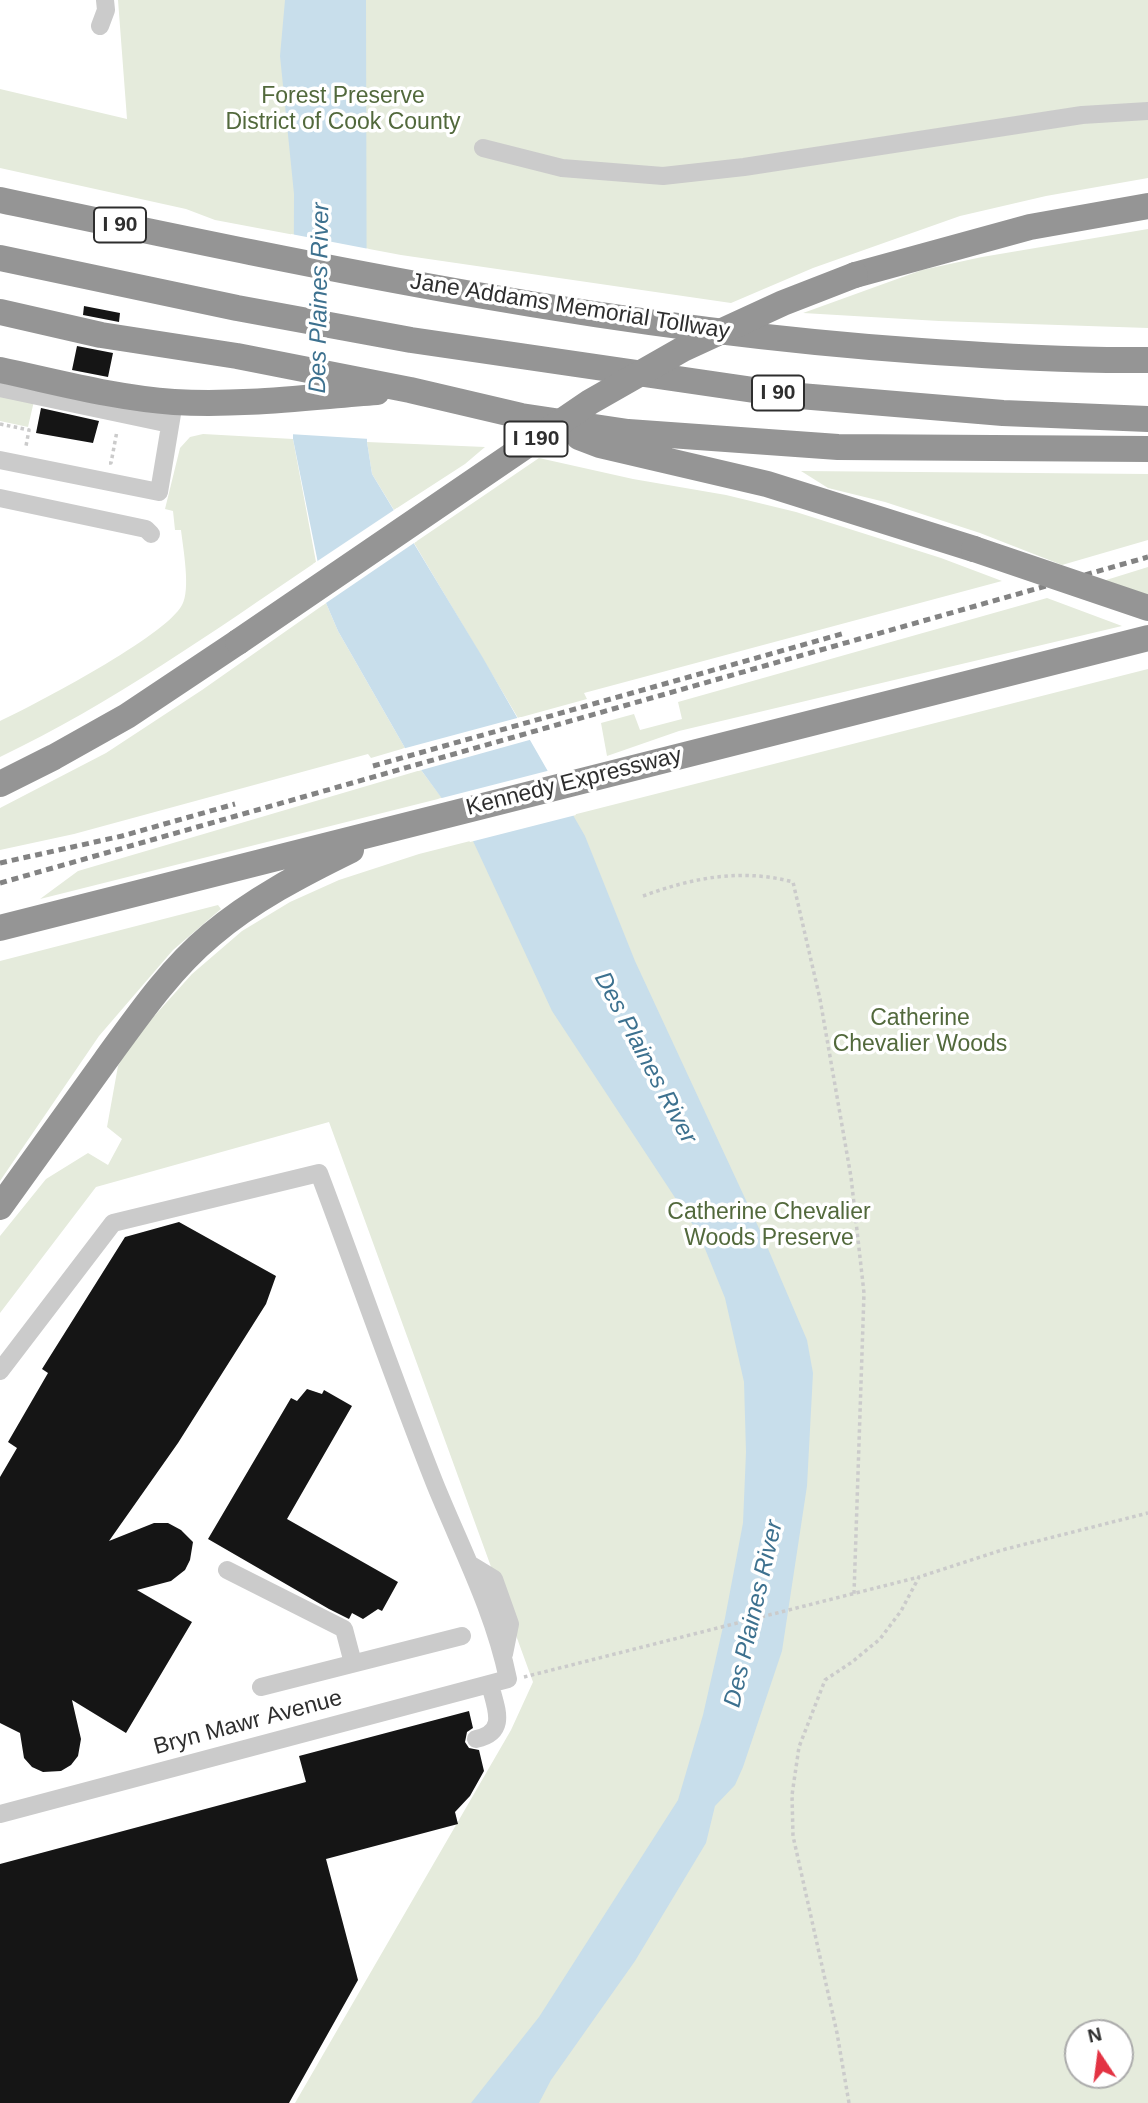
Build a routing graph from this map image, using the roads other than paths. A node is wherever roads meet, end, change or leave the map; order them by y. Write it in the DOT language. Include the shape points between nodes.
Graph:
graph roads {
  1 [pos="105,0"];
  2 [pos="100,26"];
  3 [pos="1148,111"];
  4 [pos="483,148"];
  5 [pos="0,200"];
  6 [pos="1148,206"];
  7 [pos="0,258"];
  8 [pos="0,298"];
  9 [pos="0,312"];
  10 [pos="183,346"];
  11 [pos="1148,359"];
  12 [pos="0,370"];
  13 [pos="0,388"];
  14 [pos="410,390"];
  15 [pos="172,413"];
  16 [pos="522,416"];
  17 [pos="1148,419"];
  18 [pos="1148,449"];
  19 [pos="0,460"];
  20 [pos="0,498"];
  21 [pos="151,534"];
  22 [pos="1148,608"];
  23 [pos="1148,638"];
  24 [pos="0,784"];
  25 [pos="402,826"];
  26 [pos="0,928"];
  27 [pos="0,1207"];
  28 [pos="0,1371"];
  29 [pos="471,1565"];
  30 [pos="228,1570"];
  31 [pos="462,1636"];
  32 [pos="503,1656"];
  33 [pos="353,1663"];
  34 [pos="490,1684"];
  35 [pos="261,1687"];
  36 [pos="476,1739"];
  37 [pos="0,1814"];
  1 -- 2 [label="street"];
  3 -- 4 [label="street" via="1082,115 663,176 562,168"];
  5 -- 11 [label="highway, Jane Addams Memorial Tollway / I 90" via="413,284 631,320 825,345"];
  6 -- 24 [label="highway, I 190, bridge" via="1030,227 855,275 683,349 590,402 127,716"];
  7 -- 17 [label="highway, I 90" via="411,340 788,394 1003,413"];
  8 -- 10 [label="highway, I 90" via="126,325"];
  9 -- 10 [label="highway, I 90" via="101,335"];
  10 -- 14 [label="highway, I 90"];
  12 -- 15 [label="highway, I 90" via="125,397"];
  13 -- 15 [label="street" via="121,414"];
  14 -- 15 [label="highway, I 90" via="234,403"];
  14 -- 16 [label="highway, I 90"];
  15 -- 19 [label="street" via="159,492"];
  16 -- 18 [label="highway, I 90" via="628,432 838,447"];
  16 -- 22 [label="highway, bridge" via="600,445 766,484"];
  20 -- 21 [label="street" via="146,529"];
  23 -- 25 [label="highway, Kennedy Expressway"];
  25 -- 26 [label="highway, Kennedy Expressway"];
  25 -- 27 [label="highway" via="282,886 211,935 141,1012"];
  28 -- 29 [label="street" via="113,1223 319,1173 435,1483"];
  29 -- 32 [label="street" via="468,1591 485,1637"];
  29 -- 32 [label="street" via="494,1579 510,1624"];
  30 -- 33 [label="street" via="344,1629"];
  31 -- 33 [label="street"];
  32 -- 34 [label="street, Bryn Mawr Avenue" via="508,1679"];
  33 -- 35 [label="street"];
  34 -- 36 [label="street" via="498,1723 494,1732"];
  34 -- 37 [label="street, Bryn Mawr Avenue"];
}
